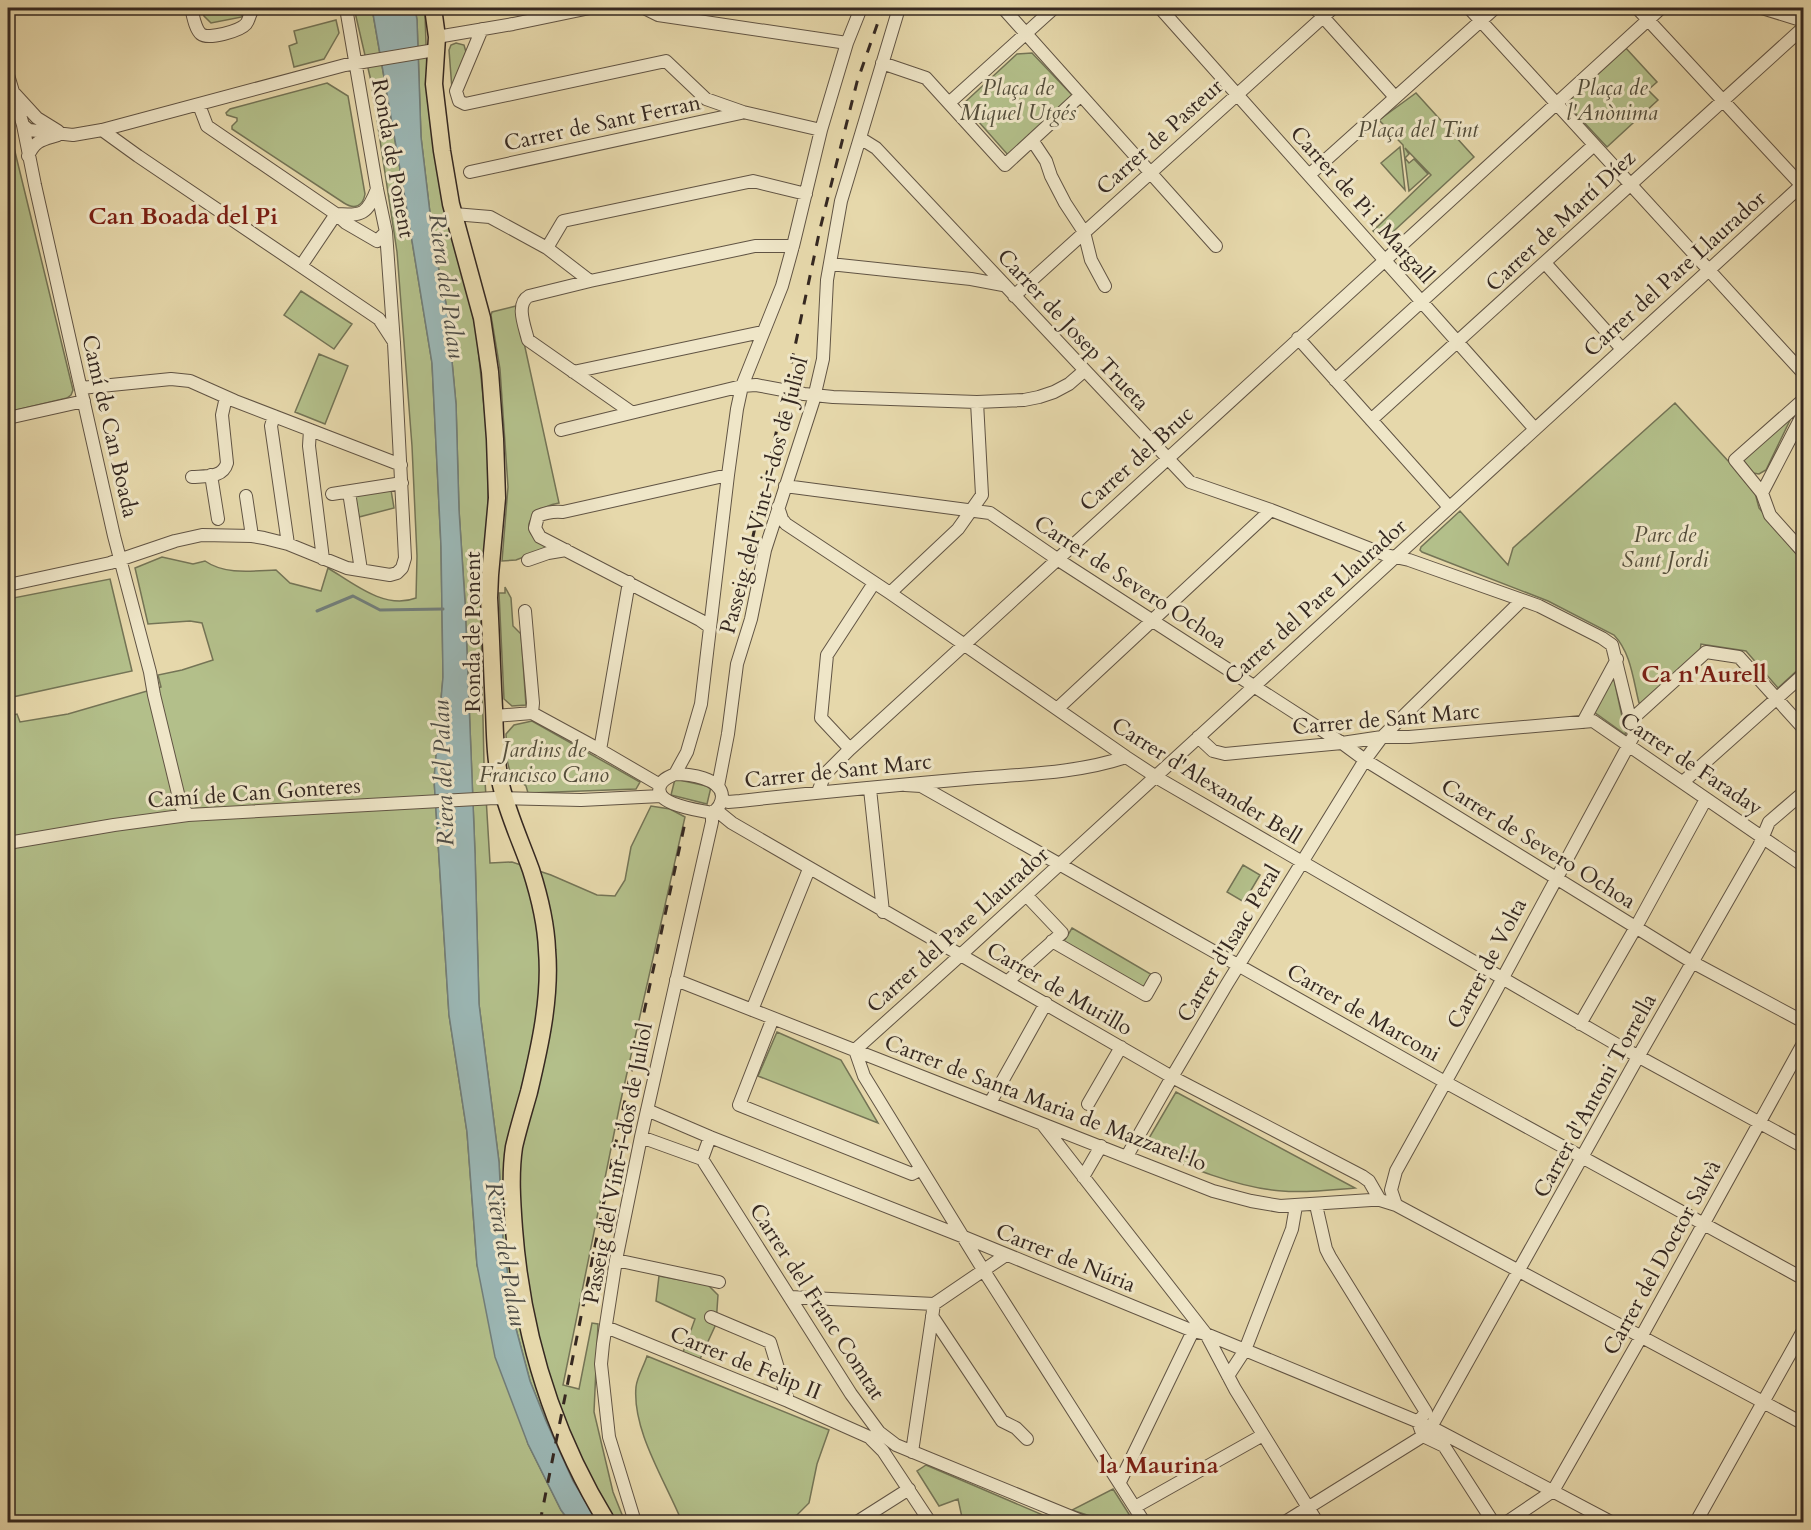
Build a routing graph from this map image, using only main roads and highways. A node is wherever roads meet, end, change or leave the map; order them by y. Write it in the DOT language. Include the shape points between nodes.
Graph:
graph roads {
  1 [pos="433,8"];
  2 [pos="607,1522"];
  1 -- 2 [label="main road, Ronda de Ponent" via="430,47 437,117 454,214 482,318 493,409 497,498 489,598 500,799 537,892 548,962 540,1040 513,1163 511,1191 518,1268 547,1398 576,1465"];
}
